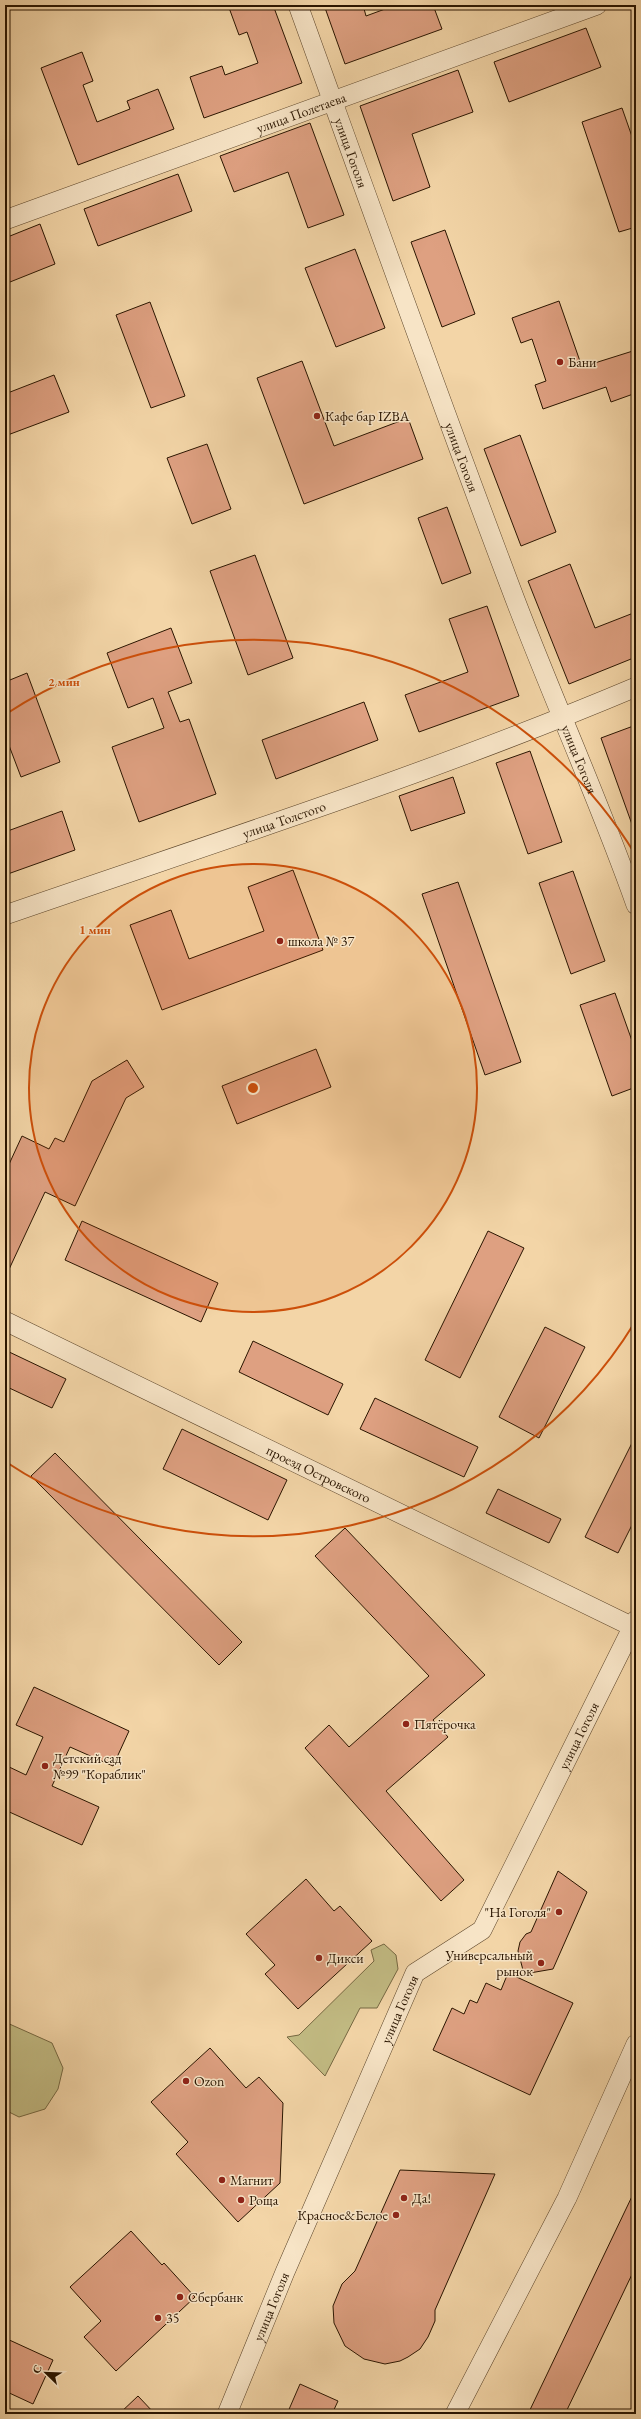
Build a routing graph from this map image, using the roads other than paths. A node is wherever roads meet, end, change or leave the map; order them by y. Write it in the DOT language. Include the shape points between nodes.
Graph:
graph roads {
  1 [pos="298,5"];
  2 [pos="597,5"];
  3 [pos="333,101"];
  4 [pos="5,220"];
  5 [pos="636,687"];
  6 [pos="562,718"];
  7 [pos="636,905"];
  8 [pos="5,915"];
  9 [pos="5,1322"];
  10 [pos="635,1624"];
  11 [pos="636,2044"];
  12 [pos="227,2414"];
  13 [pos="455,2414"];
  1 -- 3 [label="street, улица Гоголя"];
  2 -- 3 [label="street, улица Полетаева"];
  3 -- 4 [label="street, улица Полетаева"];
  3 -- 6 [label="street, улица Гоголя" via="433,379"];
  5 -- 6 [label="street, улица Толстого"];
  6 -- 7 [label="street, улица Гоголя" via="614,842"];
  6 -- 8 [label="street, улица Толстого"];
  9 -- 10 [label="street, проезд Островского"];
  10 -- 12 [label="street, улица Гоголя" via="482,1930 415,1973 285,2272"];
  11 -- 13 [label="street" via="567,2198"];
}
